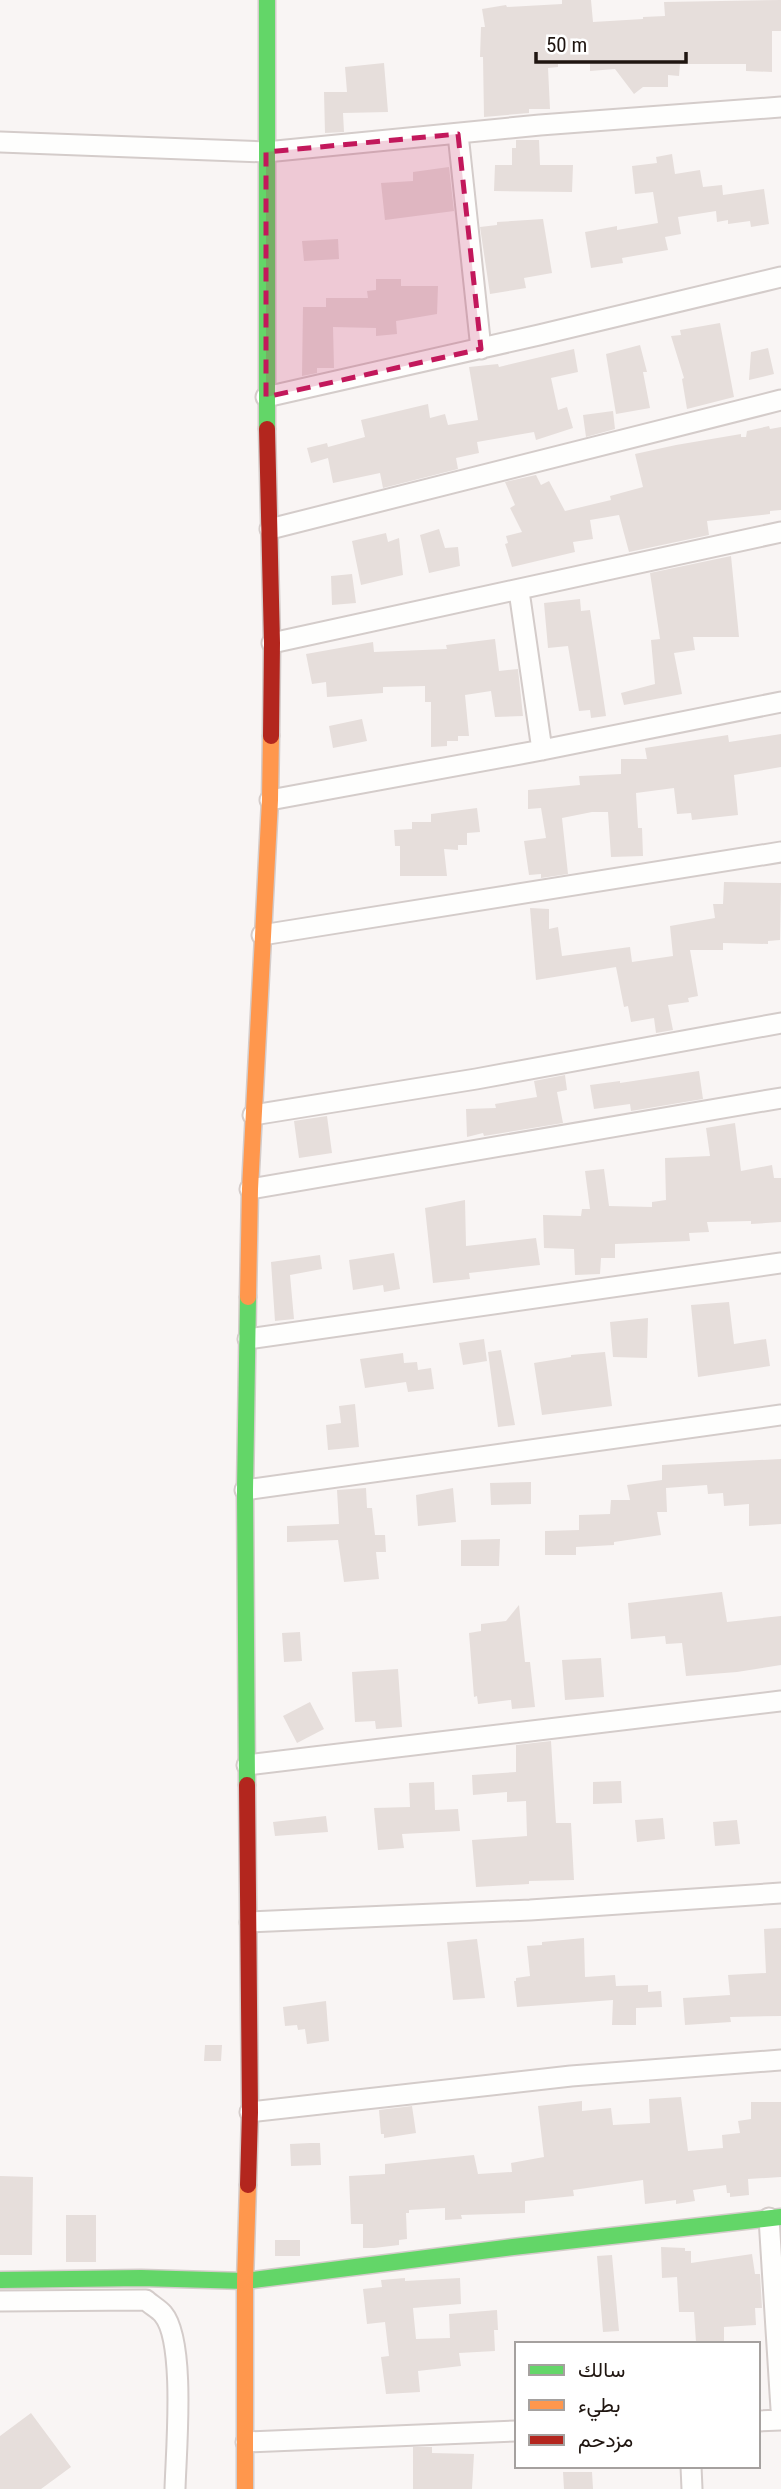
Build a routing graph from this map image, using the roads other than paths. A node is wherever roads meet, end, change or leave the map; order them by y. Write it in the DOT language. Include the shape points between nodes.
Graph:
graph roads {
  1 [pos="267,0"];
  2 [pos="781,107"];
  3 [pos="458,134"];
  4 [pos="0,142"];
  5 [pos="266,152"];
  6 [pos="781,277"];
  7 [pos="481,349"];
  8 [pos="266,397"];
  9 [pos="781,400"];
  10 [pos="270,529"];
  11 [pos="781,532"];
  12 [pos="519,590"];
  13 [pos="272,643"];
  14 [pos="781,702"];
  15 [pos="542,750"];
  16 [pos="270,800"];
  17 [pos="781,852"];
  18 [pos="262,935"];
  19 [pos="781,1023"];
  20 [pos="781,1098"];
  21 [pos="253,1115"];
  22 [pos="250,1189"];
  23 [pos="781,1263"];
  24 [pos="248,1339"];
  25 [pos="781,1415"];
  26 [pos="244,1490"];
  27 [pos="781,1701"];
  28 [pos="247,1765"];
  29 [pos="781,1893"];
  30 [pos="250,1922"];
  31 [pos="781,2060"];
  32 [pos="250,2112"];
  33 [pos="775,2217"];
  34 [pos="0,2280"];
  35 [pos="245,2281"];
  36 [pos="777,2293"];
  37 [pos="0,2301"];
  38 [pos="781,2409"];
  39 [pos="781,2420"];
  40 [pos="760,2421"];
  41 [pos="515,2431"];
  42 [pos="246,2442"];
  43 [pos="691,2468"];
  44 [pos="175,2489"];
  45 [pos="246,2489"];
  46 [pos="692,2489"];
  1 -- 5 [label="street"];
  2 -- 3 [label="street"];
  3 -- 5 [label="street"];
  3 -- 7 [label="street"];
  4 -- 5 [label="street"];
  5 -- 8 [label="street"];
  6 -- 7 [label="street"];
  7 -- 8 [label="street"];
  8 -- 10 [label="street"];
  9 -- 10 [label="street"];
  10 -- 13 [label="street"];
  11 -- 12 [label="street"];
  12 -- 13 [label="street"];
  12 -- 15 [label="street"];
  13 -- 16 [label="street"];
  14 -- 15 [label="street"];
  15 -- 16 [label="street"];
  16 -- 18 [label="street"];
  17 -- 18 [label="street"];
  18 -- 21 [label="street"];
  19 -- 21 [label="street"];
  20 -- 22 [label="street"];
  21 -- 22 [label="street"];
  22 -- 24 [label="street"];
  23 -- 24 [label="street"];
  24 -- 26 [label="street"];
  25 -- 26 [label="street"];
  26 -- 28 [label="street"];
  27 -- 28 [label="street"];
  28 -- 30 [label="street"];
  29 -- 30 [label="street"];
  30 -- 32 [label="street"];
  31 -- 32 [label="street" via="571,2076"];
  32 -- 35 [label="street"];
  33 -- 35 [label="street"];
  33 -- 36 [label="street"];
  34 -- 35 [label="street"];
  35 -- 42 [label="street"];
  36 -- 38 [label="street"];
  37 -- 44 [label="street" via="146,2301 164,2314 173,2335 177,2366"];
  39 -- 40 [label="street"];
  41 -- 42 [label="street"];
  42 -- 45 [label="street"];
  43 -- 46 [label="street"];
}
